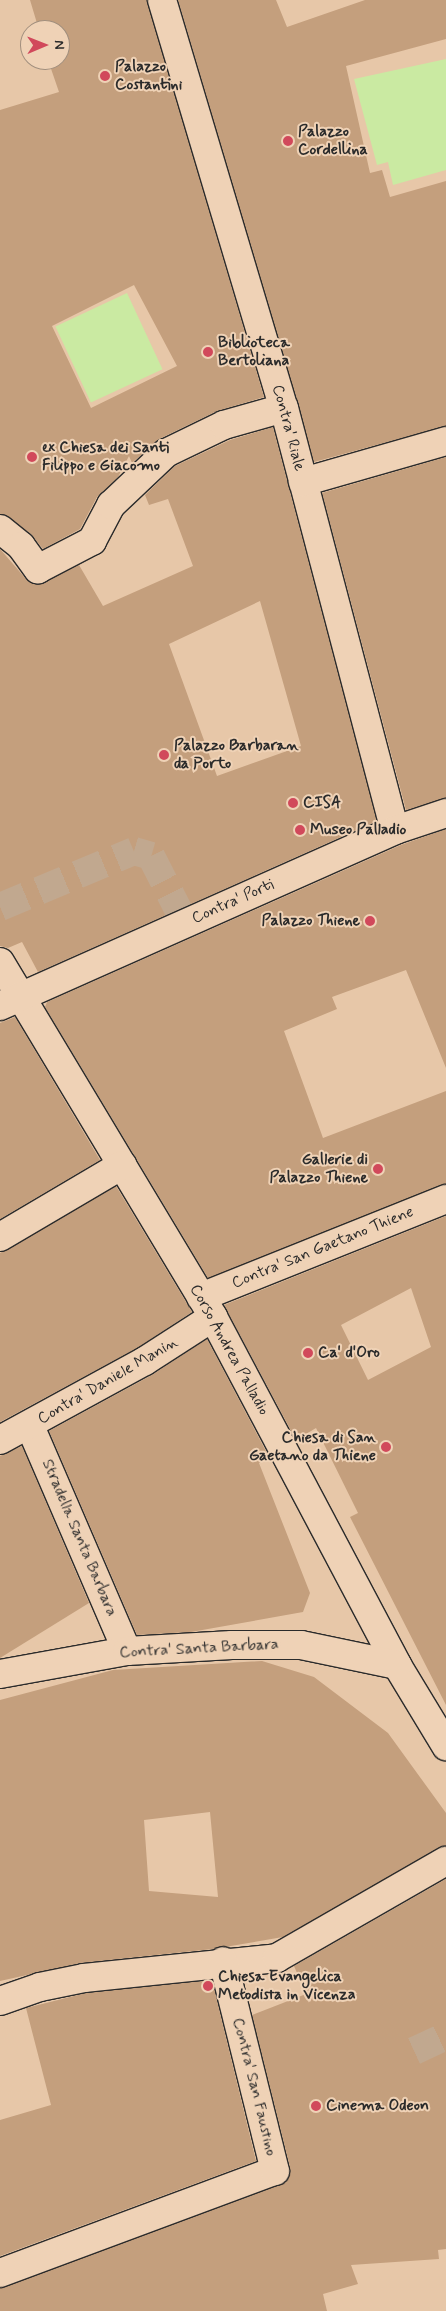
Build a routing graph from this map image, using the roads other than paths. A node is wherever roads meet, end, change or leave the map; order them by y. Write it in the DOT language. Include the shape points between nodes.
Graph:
graph roads {
  1 [pos="162,0"];
  2 [pos="284,408"];
  3 [pos="446,441"];
  4 [pos="303,482"];
  5 [pos="0,530"];
  6 [pos="446,813"];
  7 [pos="395,830"];
  8 [pos="0,962"];
  9 [pos="11,1002"];
  10 [pos="122,1165"];
  11 [pos="446,1199"];
  12 [pos="0,1237"];
  13 [pos="207,1307"];
  14 [pos="30,1426"];
  15 [pos="0,1440"];
  16 [pos="127,1651"];
  17 [pos="397,1666"];
  18 [pos="0,1674"];
  19 [pos="446,1746"];
  20 [pos="446,1861"];
  21 [pos="223,1961"];
  22 [pos="0,2002"];
  23 [pos="0,2273"];
  1 -- 2 [label="street, Contra' Riale"];
  2 -- 4 [label="street, Contra' Riale"];
  2 -- 5 [label="street" via="224,425 166,453 111,505 92,541 38,569 21,546"];
  3 -- 4 [label="street"];
  4 -- 7 [label="street, Contra' Riale"];
  6 -- 7 [label="street, Contra' Porti"];
  7 -- 9 [label="street, Contra' Porti"];
  8 -- 9 [label="street, Corso Andrea Palladio"];
  9 -- 10 [label="street, Corso Andrea Palladio"];
  10 -- 12 [label="street"];
  10 -- 13 [label="street, Corso Andrea Palladio"];
  11 -- 13 [label="street, Contra' San Gaetano Thiene"];
  13 -- 14 [label="street, Contra' Daniele Manin" via="145,1361"];
  13 -- 17 [label="street, Corso Andrea Palladio"];
  14 -- 15 [label="street, Contra' Daniele Manin"];
  14 -- 16 [label="street, Stradella Santa Barbara"];
  16 -- 17 [label="street, Contra' Santa Barbara" via="301,1645"];
  16 -- 18 [label="street, Contra' Santa Barbara"];
  17 -- 19 [label="street, Corso Andrea Palladio"];
  20 -- 21 [label="street" via="277,1958"];
  21 -- 22 [label="street" via="84,1978 40,1987"];
  21 -- 23 [label="street, Contra' San Faustino" via="275,2171"];
}
